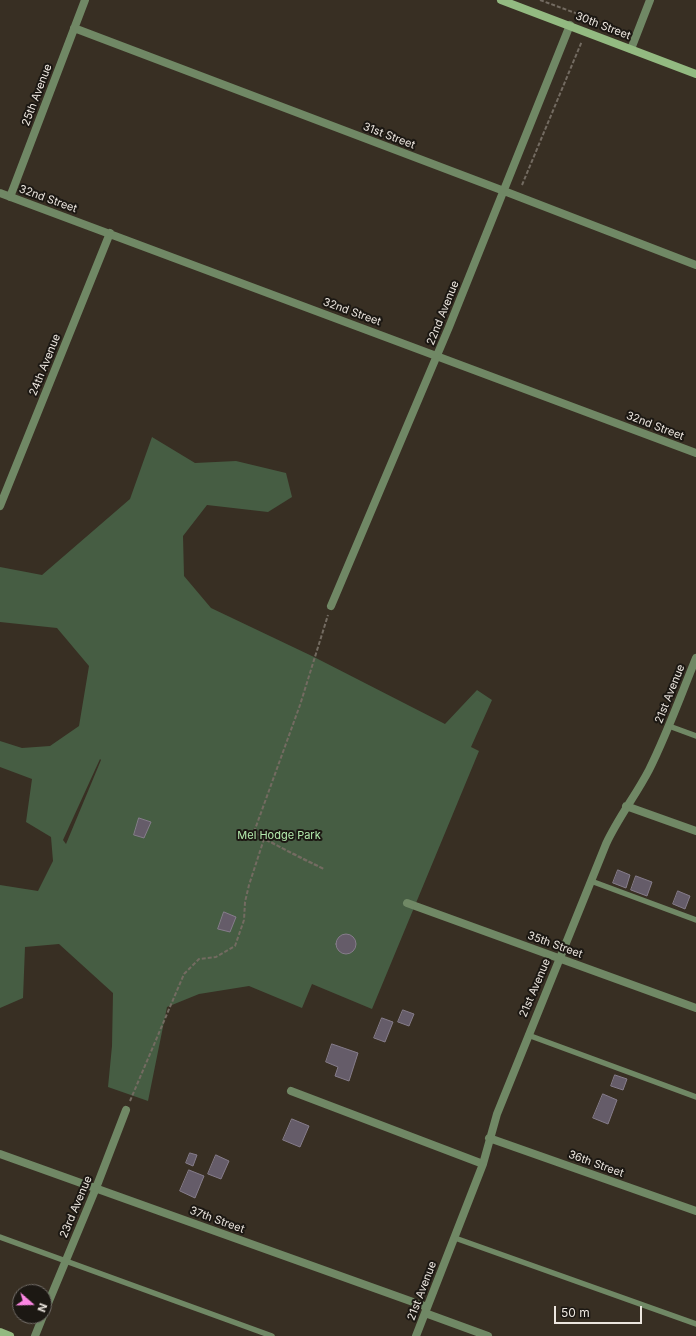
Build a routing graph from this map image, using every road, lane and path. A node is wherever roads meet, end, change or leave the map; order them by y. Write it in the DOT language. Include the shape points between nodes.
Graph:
graph roads {
  1 [pos="85,0"];
  2 [pos="501,0"];
  3 [pos="540,0"];
  4 [pos="650,0"];
  5 [pos="590,19"];
  6 [pos="570,25"];
  7 [pos="74,28"];
  8 [pos="586,31"];
  9 [pos="628,32"];
  10 [pos="631,49"];
  11 [pos="696,74"];
  12 [pos="522,185"];
  13 [pos="504,191"];
  14 [pos="0,193"];
  15 [pos="10,197"];
  16 [pos="110,233"];
  17 [pos="696,265"];
  18 [pos="437,356"];
  19 [pos="696,453"];
  20 [pos="0,506"];
  21 [pos="331,606"];
  22 [pos="696,658"];
  23 [pos="669,726"];
  24 [pos="696,736"];
  25 [pos="626,806"];
  26 [pos="696,831"];
  27 [pos="264,839"];
  28 [pos="591,881"];
  29 [pos="407,902"];
  30 [pos="696,920"];
  31 [pos="560,958"];
  32 [pos="696,1008"];
  33 [pos="528,1035"];
  34 [pos="291,1091"];
  35 [pos="696,1097"];
  36 [pos="126,1110"];
  37 [pos="489,1138"];
  38 [pos="0,1154"];
  39 [pos="483,1164"];
  40 [pos="96,1188"];
  41 [pos="696,1211"];
  42 [pos="0,1237"];
  43 [pos="455,1238"];
  44 [pos="66,1260"];
  45 [pos="52,1294"];
  46 [pos="426,1310"];
  47 [pos="40,1324"];
  48 [pos="696,1324"];
  49 [pos="0,1332"];
  50 [pos="10,1336"];
  51 [pos="35,1336"];
  52 [pos="272,1336"];
  53 [pos="416,1336"];
  54 [pos="488,1336"];
  1 -- 7 [label="street, 25th Avenue"];
  2 -- 6 [label="street, 30th Street"];
  3 -- 5 [label="path"];
  4 -- 10 [label="street"];
  5 -- 8 [label="path"];
  5 -- 9 [label="path"];
  6 -- 8 [label="street, 30th Street"];
  6 -- 13 [label="street, 22nd Avenue"];
  7 -- 13 [label="street, 31st Street"];
  7 -- 15 [label="street, 25th Avenue"];
  8 -- 10 [label="street, 30th Street"];
  8 -- 12 [label="path"];
  10 -- 11 [label="street, 30th Street"];
  13 -- 17 [label="street, 31st Street"];
  13 -- 18 [label="street, 22nd Avenue"];
  14 -- 15 [label="street, 32nd Street"];
  15 -- 16 [label="street, 32nd Street"];
  16 -- 18 [label="street, 32nd Street"];
  16 -- 20 [label="street, 24th Avenue"];
  18 -- 19 [label="street, 32nd Street"];
  18 -- 21 [label="street, 22nd Avenue"];
  21 -- 27 [label="path" via="300,705 254,832"];
  22 -- 23 [label="street, 21st Avenue"];
  23 -- 24 [label="lane"];
  23 -- 25 [label="street, 21st Avenue" via="643,780"];
  25 -- 26 [label="street"];
  25 -- 28 [label="street, 21st Avenue" via="611,833"];
  27 -- 27 [label="path" via="292,855 324,869 278,845"];
  27 -- 36 [label="path" via="235,946 216,957 199,959 184,974"];
  28 -- 30 [label="lane"];
  28 -- 31 [label="street, 21st Avenue"];
  29 -- 31 [label="street, 35th Street"];
  31 -- 32 [label="street, 35th Street"];
  31 -- 33 [label="street, 21st Avenue"];
  33 -- 35 [label="lane"];
  33 -- 37 [label="street, 21st Avenue"];
  34 -- 39 [label="street"];
  36 -- 40 [label="street, 23rd Avenue"];
  37 -- 39 [label="street, 21st Avenue"];
  37 -- 41 [label="street, 36th Street"];
  38 -- 40 [label="street, 37th Street"];
  39 -- 43 [label="street, 21st Avenue"];
  40 -- 44 [label="street, 23rd Avenue"];
  40 -- 46 [label="street, 37th Street"];
  42 -- 44 [label="lane"];
  43 -- 46 [label="street, 21st Avenue"];
  43 -- 48 [label="lane"];
  44 -- 45 [label="street, 23rd Avenue"];
  44 -- 52 [label="lane"];
  46 -- 53 [label="street, 21st Avenue"];
  46 -- 54 [label="street, 37th Street"];
  47 -- 51 [label="street"];
  49 -- 50 [label="street"];
}
